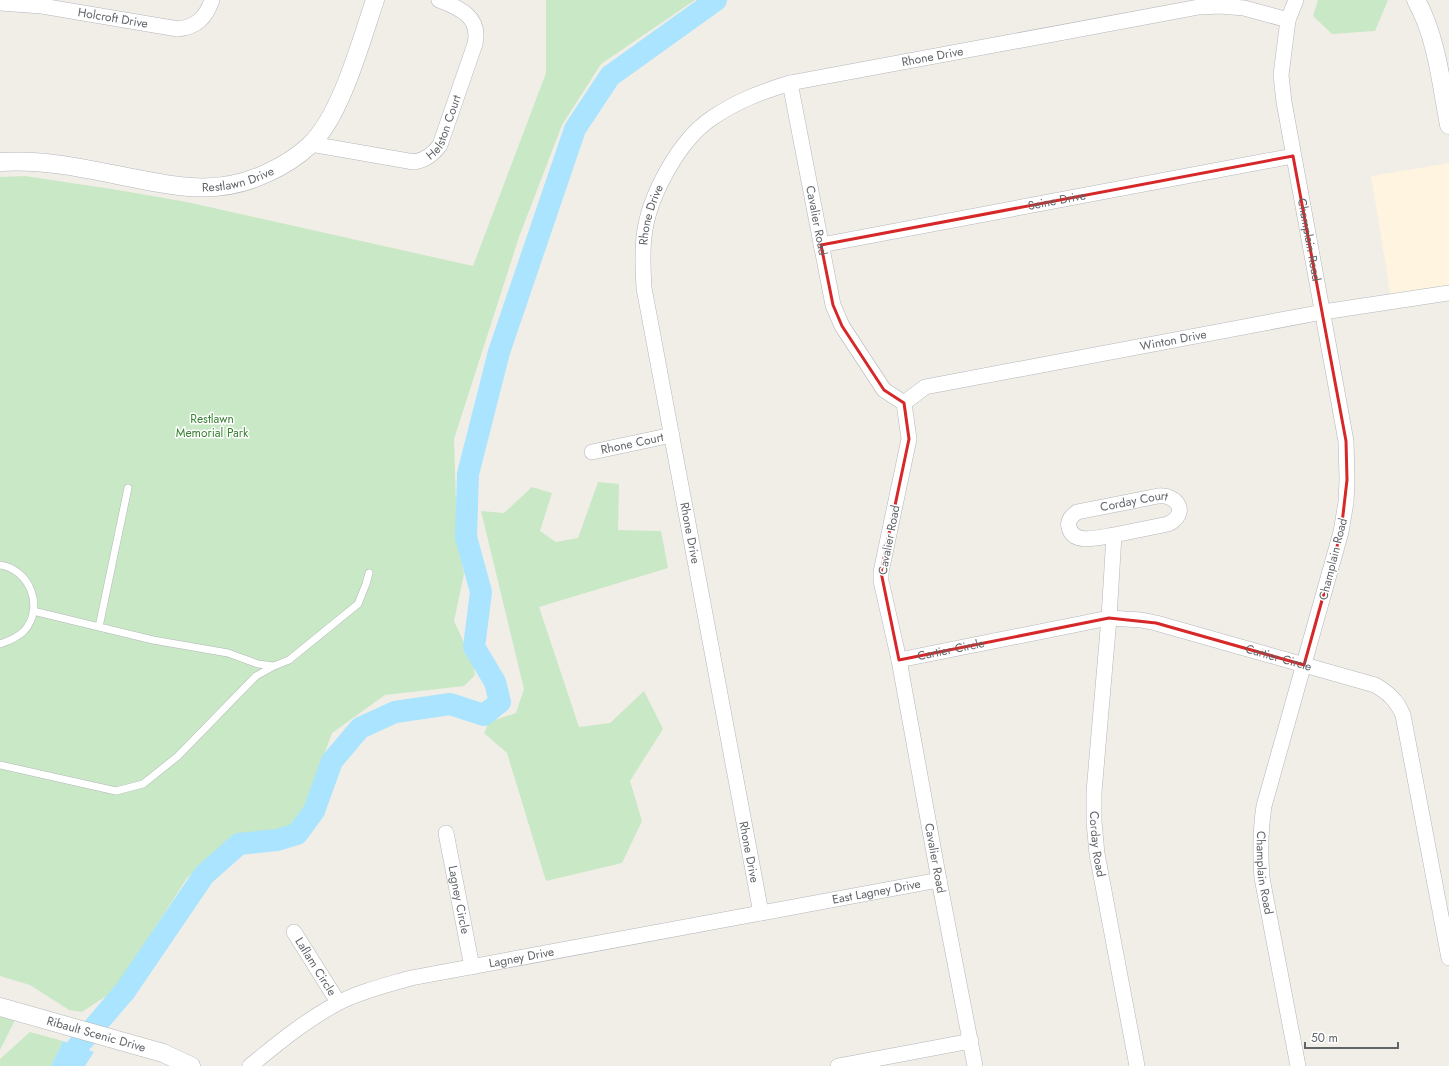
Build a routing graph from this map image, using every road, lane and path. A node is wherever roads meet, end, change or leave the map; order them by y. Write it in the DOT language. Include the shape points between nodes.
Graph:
graph roads {
  1 [pos="212,0"];
  2 [pos="375,0"];
  3 [pos="438,0"];
  4 [pos="1296,0"];
  5 [pos="1416,0"];
  6 [pos="0,3"];
  7 [pos="1288,20"];
  8 [pos="790,83"];
  9 [pos="1449,125"];
  10 [pos="311,144"];
  11 [pos="1293,156"];
  12 [pos="0,162"];
  13 [pos="821,245"];
  14 [pos="1449,294"];
  15 [pos="1323,312"];
  16 [pos="904,403"];
  17 [pos="672,435"];
  18 [pos="592,452"];
  19 [pos="128,488"];
  20 [pos="1114,535"];
  21 [pos="0,565"];
  22 [pos="369,573"];
  23 [pos="33,611"];
  24 [pos="1109,618"];
  25 [pos="98,627"];
  26 [pos="0,644"];
  27 [pos="899,660"];
  28 [pos="1304,665"];
  29 [pos="274,666"];
  30 [pos="0,765"];
  31 [pos="446,833"];
  32 [pos="939,880"];
  33 [pos="814,903"];
  34 [pos="761,913"];
  35 [pos="294,932"];
  36 [pos="1449,958"];
  37 [pos="472,967"];
  38 [pos="338,1002"];
  39 [pos="0,1007"];
  40 [pos="971,1041"];
  41 [pos="191,1066"];
  42 [pos="250,1066"];
  43 [pos="838,1066"];
  44 [pos="975,1066"];
  45 [pos="1137,1066"];
  46 [pos="1298,1066"];
  1 -- 6 [label="street, Holcroft Drive" via="203,18 196,24 178,29 42,6"];
  2 -- 10 [label="street, Restlawn Drive" via="345,84 325,127"];
  3 -- 10 [label="street, Helston Court" via="457,7 469,16 477,36 440,145 433,154 422,161 414,162"];
  4 -- 7 [label="street, Champlain Road"];
  5 -- 9 [label="street" via="1434,47"];
  7 -- 8 [label="street, Rhone Drive" via="1244,8 1199,7"];
  7 -- 11 [label="street, Champlain Road" via="1281,75"];
  8 -- 13 [label="street, Cavalier Road"];
  8 -- 17 [label="street, Rhone Drive" via="758,93 710,119 679,152 657,190 649,211 643,242 644,288"];
  10 -- 12 [label="street, Restlawn Drive" via="294,158 256,178 208,188 179,187 68,165"];
  11 -- 13 [label="street, Seine Drive"];
  11 -- 15 [label="street, Champlain Road"];
  13 -- 16 [label="street, Cavalier Road" via="833,305 842,326 884,390"];
  14 -- 15 [label="street, Winton Drive"];
  15 -- 16 [label="street, Winton Drive" via="926,387"];
  15 -- 28 [label="street, Champlain Road" via="1346,441 1346,502 1341,532"];
  16 -- 27 [label="street, Cavalier Road" via="909,439 881,572"];
  17 -- 18 [label="street, Rhone Court"];
  17 -- 34 [label="street, Rhone Drive"];
  19 -- 25 [label="lane"];
  20 -- 20 [label="street, Corday Court" via="1174,522 1180,509 1178,503 1165,495 1158,496 1077,512 1071,516 1068,523 1069,530 1081,539"];
  20 -- 24 [label="street"];
  21 -- 23 [label="lane" via="15,570 26,579 32,591"];
  22 -- 29 [label="lane" via="358,604 289,660"];
  23 -- 25 [label="lane"];
  23 -- 26 [label="lane" via="25,630 14,639"];
  24 -- 27 [label="street, Cartier Circle"];
  24 -- 28 [label="street, Cartier Circle" via="1156,623"];
  24 -- 45 [label="street, Corday Road" via="1094,792 1094,822 1097,854"];
  25 -- 29 [label="lane" via="228,653 258,664"];
  27 -- 32 [label="street, Cavalier Road"];
  28 -- 36 [label="street, Cartier Circle" via="1376,685 1394,698 1399,706 1403,715"];
  28 -- 46 [label="street, Champlain Road" via="1264,806 1260,830 1262,878"];
  29 -- 30 [label="lane" via="256,676 178,756 143,784 116,791"];
  31 -- 37 [label="street, Lagney Circle"];
  32 -- 33 [label="street, East Lagney Drive"];
  32 -- 40 [label="street, Cavalier Road"];
  33 -- 34 [label="street, Lagney Drive"];
  34 -- 37 [label="street, Lagney Drive"];
  35 -- 38 [label="street, Laflam Circle"];
  37 -- 38 [label="street, Lagney Drive" via="411,978"];
  38 -- 42 [label="street, Lagney Drive" via="305,1022"];
  39 -- 41 [label="street, Ribault Scenic Drive" via="163,1053"];
  40 -- 43 [label="street"];
  40 -- 44 [label="street, Cavalier Road"];
}
